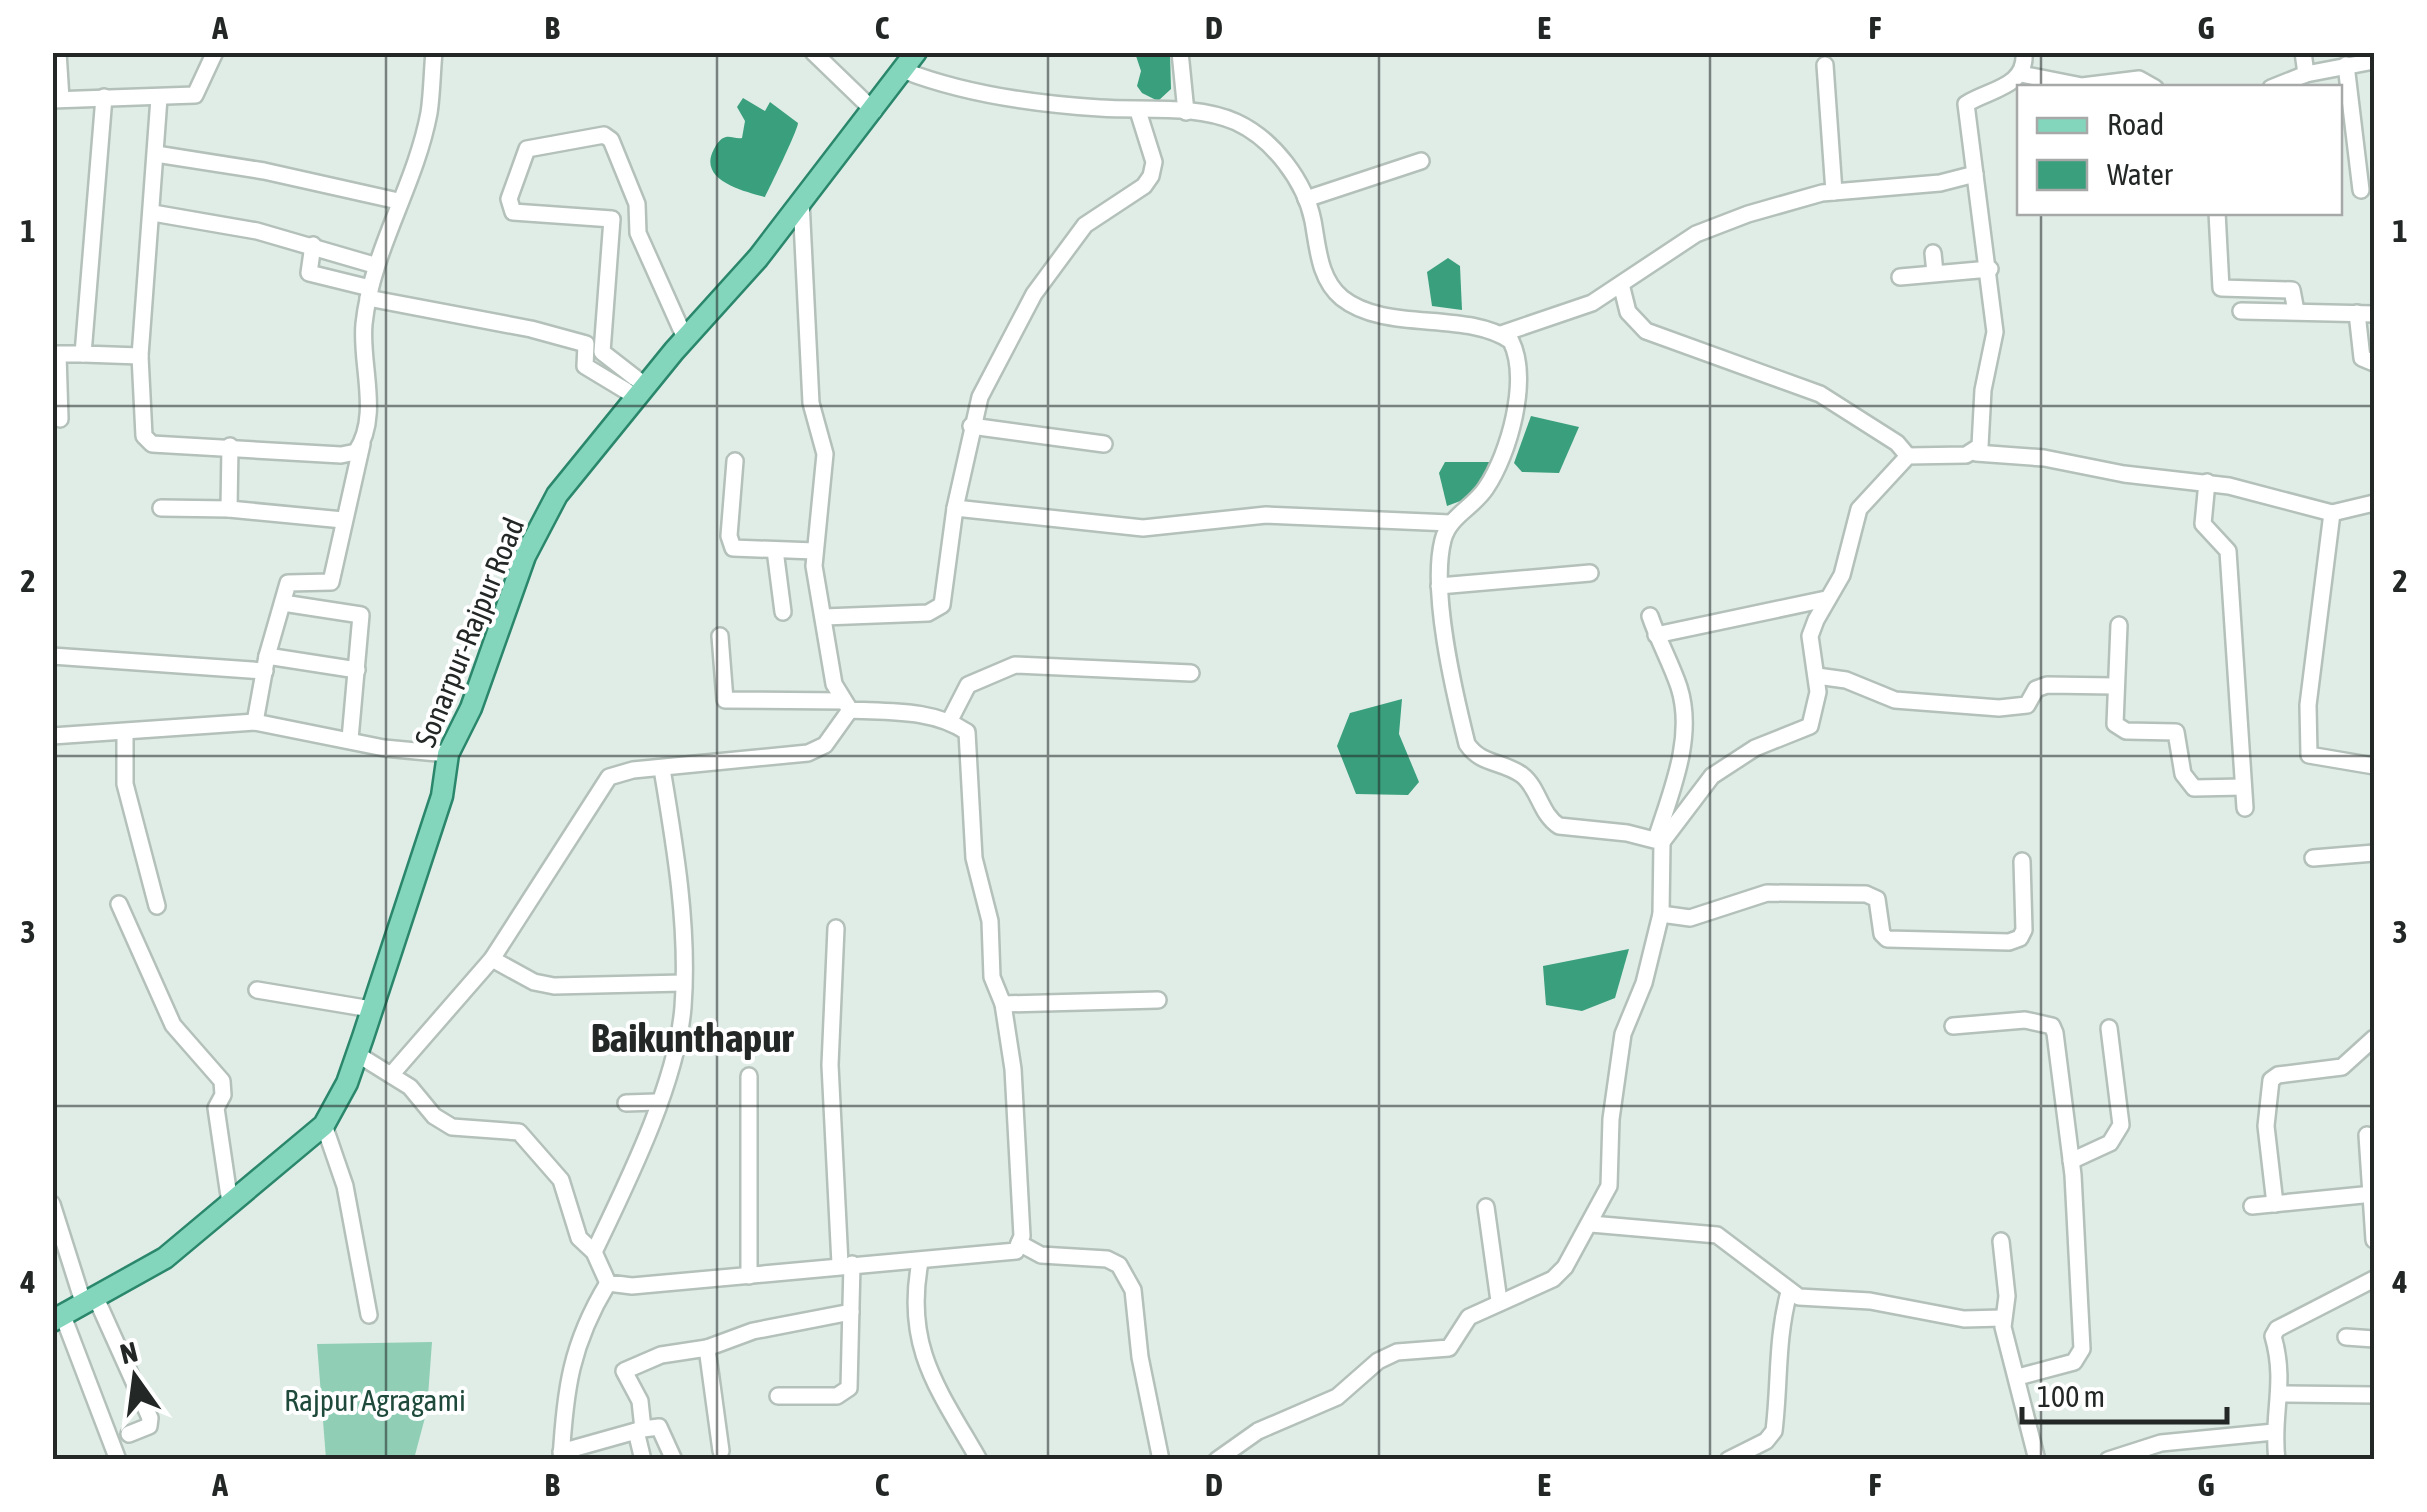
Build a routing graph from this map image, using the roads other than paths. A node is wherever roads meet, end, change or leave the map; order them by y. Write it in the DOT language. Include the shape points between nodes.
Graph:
graph roads {
  1 [pos="58,52"];
  2 [pos="215,52"];
  3 [pos="434,52"];
  4 [pos="812,52"];
  5 [pos="1180,52"];
  6 [pos="2024,52"];
  7 [pos="2304,52"];
  8 [pos="2374,61"];
  9 [pos="910,62"];
  10 [pos="1825,65"];
  11 [pos="2346,65"];
  12 [pos="2021,74"];
  13 [pos="2306,74"];
  14 [pos="2122,84"];
  15 [pos="2077,85"];
  16 [pos="2149,85"];
  17 [pos="2278,85"];
  18 [pos="104,97"];
  19 [pos="159,98"];
  20 [pos="57,99"];
  21 [pos="874,111"];
  22 [pos="1138,111"];
  23 [pos="1186,112"];
  24 [pos="156,154"];
  25 [pos="1420,161"];
  26 [pos="1975,174"];
  27 [pos="2362,190"];
  28 [pos="1834,192"];
  29 [pos="1306,199"];
  30 [pos="398,201"];
  31 [pos="801,201"];
  32 [pos="153,214"];
  33 [pos="2217,215"];
  34 [pos="313,244"];
  35 [pos="1933,252"];
  36 [pos="374,265"];
  37 [pos="1990,269"];
  38 [pos="1935,273"];
  39 [pos="1900,277"];
  40 [pos="1622,288"];
  41 [pos="369,293"];
  42 [pos="2296,310"];
  43 [pos="2241,311"];
  44 [pos="2357,312"];
  45 [pos="2374,314"];
  46 [pos="1501,334"];
  47 [pos="685,338"];
  48 [pos="55,354"];
  49 [pos="84,354"];
  50 [pos="140,356"];
  51 [pos="2374,364"];
  52 [pos="642,393"];
  53 [pos="60,419"];
  54 [pos="971,426"];
  55 [pos="362,444"];
  56 [pos="1104,444"];
  57 [pos="230,446"];
  58 [pos="1976,453"];
  59 [pos="1908,456"];
  60 [pos="735,461"];
  61 [pos="2207,482"];
  62 [pos="2374,502"];
  63 [pos="161,508"];
  64 [pos="955,508"];
  65 [pos="229,509"];
  66 [pos="2332,513"];
  67 [pos="342,520"];
  68 [pos="1450,523"];
  69 [pos="775,550"];
  70 [pos="815,551"];
  71 [pos="1590,574"];
  72 [pos="1438,586"];
  73 [pos="1826,599"];
  74 [pos="283,603"];
  75 [pos="783,612"];
  76 [pos="1650,616"];
  77 [pos="824,618"];
  78 [pos="2120,624"];
  79 [pos="1656,635"];
  80 [pos="720,636"];
  81 [pos="52,656"];
  82 [pos="266,664"];
  83 [pos="356,670"];
  84 [pos="1191,673"];
  85 [pos="1817,676"];
  86 [pos="2114,686"];
  87 [pos="847,706"];
  88 [pos="950,720"];
  89 [pos="255,722"];
  90 [pos="126,733"];
  91 [pos="52,736"];
  92 [pos="350,740"];
  93 [pos="448,754"];
  94 [pos="2374,766"];
  95 [pos="662,769"];
  96 [pos="2243,787"];
  97 [pos="2244,808"];
  98 [pos="1659,841"];
  99 [pos="2374,853"];
  100 [pos="2313,858"];
  101 [pos="2022,861"];
  102 [pos="119,904"];
  103 [pos="157,906"];
  104 [pos="1661,914"];
  105 [pos="836,928"];
  106 [pos="492,959"];
  107 [pos="683,983"];
  108 [pos="257,990"];
  109 [pos="1158,1000"];
  110 [pos="1003,1004"];
  111 [pos="372,1009"];
  112 [pos="1952,1026"];
  113 [pos="2109,1028"];
  114 [pos="2374,1038"];
  115 [pos="357,1054"];
  116 [pos="391,1075"];
  117 [pos="749,1076"];
  118 [pos="626,1102"];
  119 [pos="657,1102"];
  120 [pos="324,1124"];
  121 [pos="2367,1135"];
  122 [pos="2072,1160"];
  123 [pos="2373,1194"];
  124 [pos="230,1203"];
  125 [pos="52,1204"];
  126 [pos="2275,1204"];
  127 [pos="2252,1206"];
  128 [pos="1486,1207"];
  129 [pos="1591,1224"];
  130 [pos="2374,1240"];
  131 [pos="2001,1241"];
  132 [pos="1019,1243"];
  133 [pos="594,1252"];
  134 [pos="920,1262"];
  135 [pos="846,1264"];
  136 [pos="749,1276"];
  137 [pos="2374,1279"];
  138 [pos="608,1283"];
  139 [pos="1790,1292"];
  140 [pos="1499,1301"];
  141 [pos="90,1302"];
  142 [pos="851,1312"];
  143 [pos="368,1316"];
  144 [pos="58,1318"];
  145 [pos="2002,1318"];
  146 [pos="2346,1337"];
  147 [pos="2374,1339"];
  148 [pos="707,1348"];
  149 [pos="2018,1377"];
  150 [pos="2281,1394"];
  151 [pos="2374,1395"];
  152 [pos="778,1396"];
  153 [pos="640,1430"];
  154 [pos="2274,1432"];
  155 [pos="129,1434"];
  156 [pos="720,1451"];
  157 [pos="561,1456"];
  158 [pos="118,1460"];
  159 [pos="642,1460"];
  160 [pos="674,1460"];
  161 [pos="979,1460"];
  162 [pos="1161,1460"];
  163 [pos="1218,1460"];
  164 [pos="1728,1460"];
  165 [pos="2038,1460"];
  166 [pos="2108,1460"];
  167 [pos="2277,1460"];
  1 -- 20 [label="street"];
  2 -- 19 [label="street" via="195,95"];
  3 -- 30 [label="street" via="429,112"];
  4 -- 21 [label="street"];
  5 -- 23 [label="street"];
  6 -- 12 [label="street"];
  7 -- 13 [label="street"];
  8 -- 11 [label="street"];
  9 -- 21 [label="main road, Sonarpur-Rajpur Road"];
  9 -- 22 [label="street" via="948,87"];
  10 -- 28 [label="street"];
  11 -- 13 [label="street"];
  11 -- 27 [label="street"];
  12 -- 15 [label="street"];
  12 -- 26 [label="street" via="1966,104"];
  13 -- 17 [label="street"];
  14 -- 16 [label="street" via="2138,79"];
  18 -- 19 [label="street"];
  18 -- 20 [label="street"];
  18 -- 49 [label="street"];
  19 -- 24 [label="street"];
  21 -- 31 [label="main road, Sonarpur-Rajpur Road"];
  22 -- 23 [label="street"];
  22 -- 54 [label="street" via="1154,162 1151,176 1085,224 1034,294"];
  23 -- 29 [label="street" via="1255,132"];
  24 -- 30 [label="street"];
  24 -- 32 [label="street"];
  25 -- 29 [label="street"];
  26 -- 28 [label="street"];
  26 -- 37 [label="street"];
  28 -- 40 [label="street" via="1696,234"];
  29 -- 46 [label="street" via="1325,274 1342,298 1396,316"];
  30 -- 36 [label="street"];
  31 -- 47 [label="main road, Sonarpur-Rajpur Road"];
  31 -- 70 [label="street" via="812,403 824,454"];
  32 -- 34 [label="street"];
  32 -- 50 [label="street"];
  33 -- 42 [label="street" via="2222,288 2292,290"];
  34 -- 36 [label="street"];
  34 -- 41 [label="street" via="309,272"];
  35 -- 38 [label="street"];
  36 -- 41 [label="street"];
  37 -- 38 [label="street"];
  37 -- 58 [label="street" via="1995,332"];
  38 -- 39 [label="street"];
  40 -- 46 [label="street"];
  40 -- 59 [label="street" via="1628,312 1646,331 1820,394"];
  41 -- 52 [label="street" via="586,344 586,366"];
  41 -- 55 [label="street"];
  42 -- 43 [label="street"];
  42 -- 44 [label="street"];
  44 -- 45 [label="street"];
  44 -- 51 [label="street" via="2362,358"];
  46 -- 68 [label="street" via="1517,357 1509,428 1486,489"];
  47 -- 52 [label="main road, Sonarpur-Rajpur Road"];
  47 -- 52 [label="street" via="638,233 637,204 611,140 604,135 527,149 509,199 513,212 612,219 602,352"];
  48 -- 49 [label="street"];
  48 -- 53 [label="street"];
  49 -- 50 [label="street"];
  50 -- 57 [label="street" via="144,436 152,444"];
  52 -- 93 [label="main road, Sonarpur-Rajpur Road" via="557,495 525,556"];
  54 -- 56 [label="street"];
  54 -- 64 [label="street"];
  55 -- 57 [label="street" via="342,454"];
  55 -- 67 [label="street"];
  57 -- 65 [label="street"];
  58 -- 59 [label="street"];
  58 -- 61 [label="street"];
  59 -- 73 [label="street" via="1859,508 1842,575"];
  60 -- 69 [label="street" via="730,543"];
  61 -- 66 [label="street"];
  61 -- 96 [label="street" via="2203,524 2228,551"];
  62 -- 66 [label="street"];
  63 -- 65 [label="street"];
  64 -- 68 [label="street" via="1143,528 1266,514"];
  64 -- 77 [label="street" via="946,596 936,610"];
  65 -- 67 [label="street"];
  66 -- 94 [label="street" via="2308,704 2309,756"];
  67 -- 74 [label="street" via="330,582 288,583"];
  68 -- 72 [label="street"];
  69 -- 70 [label="street"];
  69 -- 75 [label="street"];
  70 -- 77 [label="street"];
  71 -- 72 [label="street"];
  72 -- 98 [label="street" via="1464,733 1474,754 1524,777 1559,826"];
  73 -- 79 [label="street"];
  73 -- 85 [label="street" via="1810,636"];
  74 -- 82 [label="street"];
  74 -- 83 [label="street" via="362,614"];
  76 -- 79 [label="street"];
  77 -- 87 [label="street" via="834,684"];
  78 -- 86 [label="street"];
  79 -- 98 [label="street" via="1679,686 1684,744"];
  80 -- 87 [label="street" via="725,700"];
  81 -- 82 [label="street"];
  82 -- 83 [label="street"];
  82 -- 89 [label="street"];
  83 -- 92 [label="street"];
  84 -- 88 [label="street" via="1016,665 968,685"];
  85 -- 86 [label="street" via="1895,700 1999,708 2027,705 2047,684"];
  85 -- 98 [label="street" via="1810,726 1755,748 1712,776"];
  86 -- 96 [label="street" via="2118,728 2176,732 2187,783"];
  87 -- 88 [label="street"];
  87 -- 95 [label="street" via="825,745 808,753"];
  88 -- 110 [label="street" via="967,732 974,858 990,921 992,978"];
  89 -- 90 [label="street"];
  89 -- 92 [label="street"];
  90 -- 91 [label="street"];
  90 -- 103 [label="street" via="125,784"];
  92 -- 93 [label="street"];
  93 -- 111 [label="main road, Sonarpur-Rajpur Road" via="442,796"];
  95 -- 106 [label="street" via="608,778"];
  95 -- 107 [label="street"];
  96 -- 97 [label="street"];
  98 -- 104 [label="street"];
  99 -- 100 [label="street"];
  101 -- 104 [label="street" via="2024,930 2009,942 1888,938 1876,899 1866,894 1766,893 1705,915"];
  102 -- 124 [label="street" via="173,1025 222,1081 216,1108"];
  104 -- 129 [label="street" via="1623,1034 1609,1186"];
  105 -- 135 [label="street" via="830,1065"];
  106 -- 107 [label="street" via="554,986"];
  106 -- 116 [label="street"];
  107 -- 119 [label="street" via="678,1034"];
  108 -- 111 [label="street"];
  109 -- 110 [label="street"];
  110 -- 132 [label="street" via="1013,1069"];
  111 -- 115 [label="main road, Sonarpur-Rajpur Road"];
  112 -- 122 [label="street" via="2025,1020 2052,1026"];
  113 -- 122 [label="street" via="2121,1126 2110,1143"];
  114 -- 126 [label="street" via="2342,1066 2271,1080 2266,1126"];
  115 -- 116 [label="street"];
  115 -- 120 [label="main road, Sonarpur-Rajpur Road"];
  116 -- 133 [label="street" via="452,1127 519,1132 561,1180 579,1238"];
  117 -- 136 [label="street"];
  118 -- 119 [label="street"];
  119 -- 133 [label="street" via="636,1165"];
  120 -- 124 [label="main road, Sonarpur-Rajpur Road"];
  120 -- 143 [label="street" via="344,1186"];
  121 -- 123 [label="street"];
  122 -- 149 [label="street" via="2080,1356"];
  123 -- 126 [label="street"];
  123 -- 130 [label="street"];
  124 -- 141 [label="main road, Sonarpur-Rajpur Road" via="165,1258"];
  125 -- 141 [label="street"];
  126 -- 127 [label="street"];
  128 -- 140 [label="street"];
  129 -- 139 [label="street" via="1716,1235"];
  129 -- 140 [label="street" via="1553,1279"];
  131 -- 145 [label="street"];
  132 -- 134 [label="street" via="1016,1251"];
  132 -- 162 [label="street" via="1042,1255 1119,1265 1134,1290"];
  133 -- 138 [label="street"];
  134 -- 135 [label="street"];
  134 -- 161 [label="street" via="913,1300 924,1365"];
  135 -- 136 [label="street"];
  135 -- 142 [label="street"];
  136 -- 138 [label="street"];
  137 -- 150 [label="street" via="2277,1329"];
  138 -- 157 [label="street" via="580,1328"];
  139 -- 145 [label="street" via="1964,1320"];
  139 -- 164 [label="street" via="1778,1340 1774,1431"];
  140 -- 163 [label="street" via="1469,1317 1450,1348 1397,1352 1378,1361 1336,1397 1258,1431"];
  141 -- 144 [label="main road, Sonarpur-Rajpur Road"];
  141 -- 155 [label="street" via="150,1418 149,1426"];
  142 -- 148 [label="street" via="753,1331"];
  142 -- 152 [label="street" via="846,1392"];
  144 -- 158 [label="street"];
  145 -- 149 [label="street"];
  146 -- 147 [label="street"];
  148 -- 153 [label="street" via="624,1371 640,1401"];
  148 -- 156 [label="street"];
  149 -- 165 [label="street"];
  150 -- 151 [label="street"];
  150 -- 154 [label="street"];
  153 -- 157 [label="street"];
  153 -- 159 [label="street"];
  153 -- 160 [label="street" via="659,1427"];
  154 -- 166 [label="street" via="2162,1444"];
  154 -- 167 [label="street"];
}
